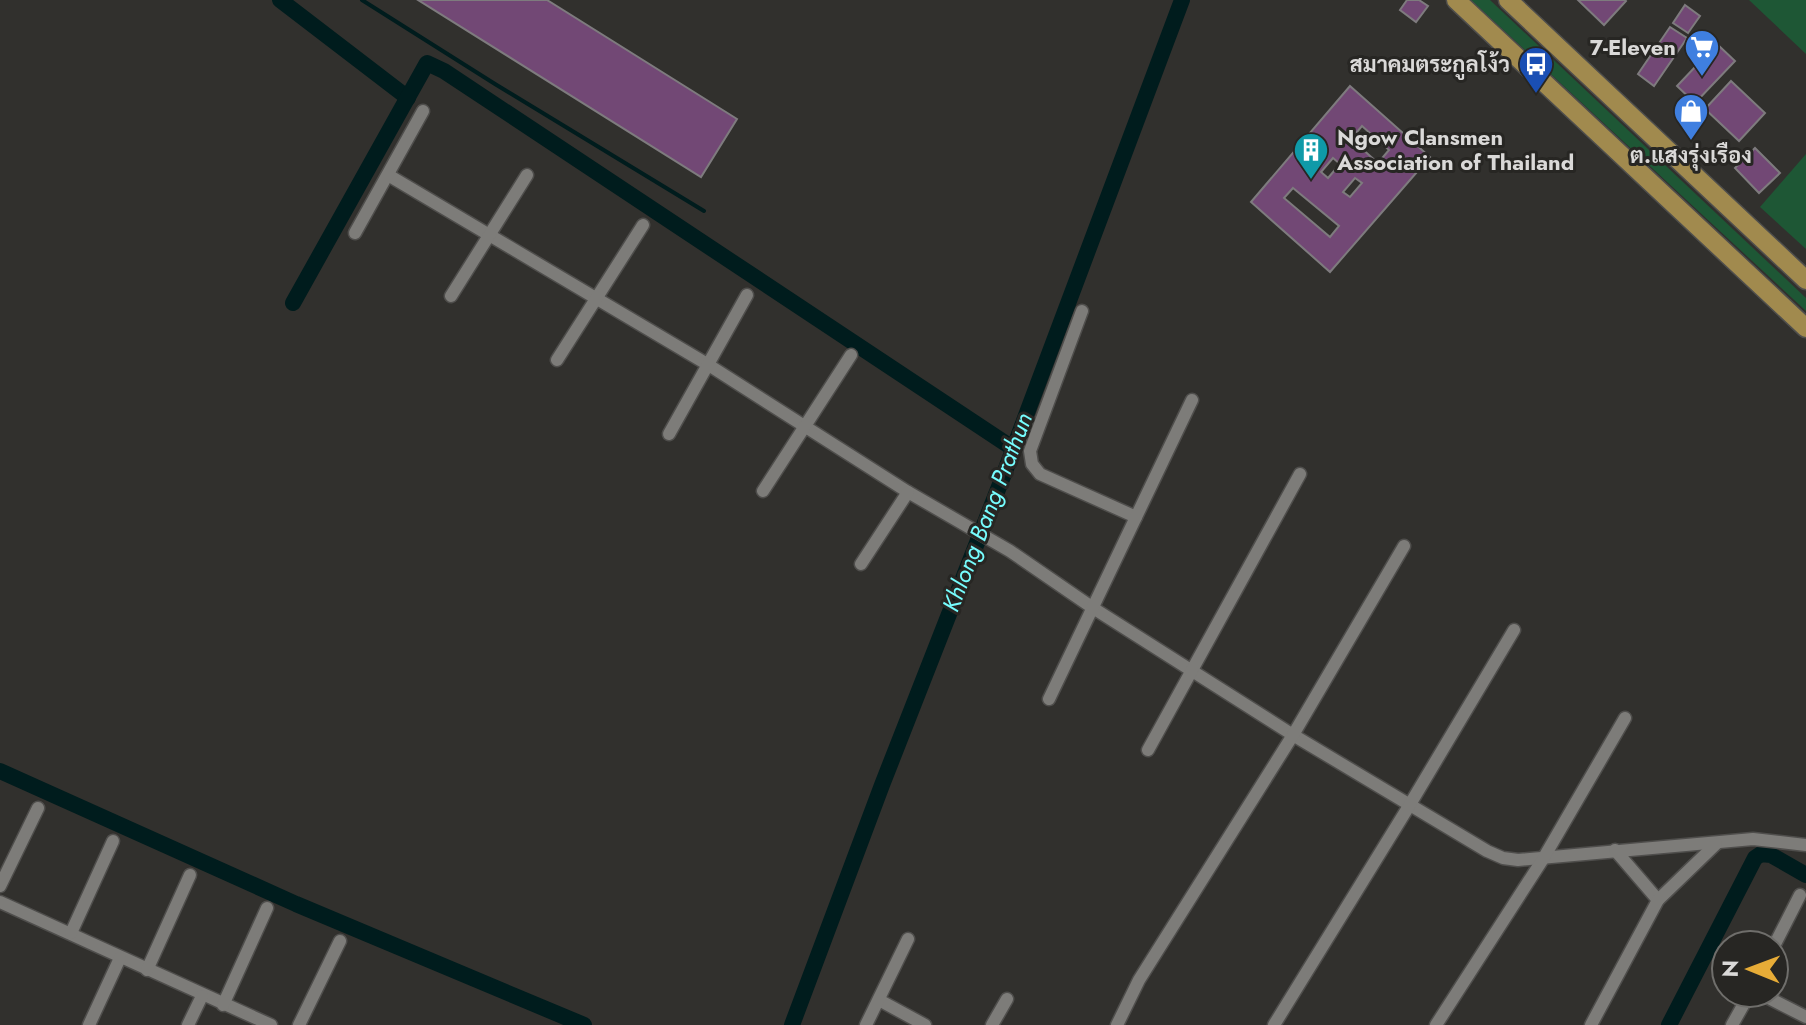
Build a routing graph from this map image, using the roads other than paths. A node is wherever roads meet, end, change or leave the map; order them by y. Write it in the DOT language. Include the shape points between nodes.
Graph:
graph roads {
  1 [pos="1456,0"];
  2 [pos="1508,0"];
  3 [pos="423,111"];
  4 [pos="388,175"];
  5 [pos="527,175"];
  6 [pos="643,225"];
  7 [pos="355,233"];
  8 [pos="490,235"];
  9 [pos="1806,280"];
  10 [pos="747,295"];
  11 [pos="451,296"];
  12 [pos="597,298"];
  13 [pos="1082,311"];
  14 [pos="1806,328"];
  15 [pos="851,355"];
  16 [pos="557,360"];
  17 [pos="707,364"];
  18 [pos="1192,400"];
  19 [pos="806,425"];
  20 [pos="669,434"];
  21 [pos="1300,474"];
  22 [pos="763,491"];
  23 [pos="908,492"];
  24 [pos="1136,517"];
  25 [pos="1404,546"];
  26 [pos="861,564"];
  27 [pos="1093,608"];
  28 [pos="1514,630"];
  29 [pos="1191,670"];
  30 [pos="1049,699"];
  31 [pos="1625,718"];
  32 [pos="1293,735"];
  33 [pos="1148,750"];
  34 [pos="1409,806"];
  35 [pos="38,808"];
  36 [pos="113,841"];
  37 [pos="1716,844"];
  38 [pos="1806,845"];
  39 [pos="1615,850"];
  40 [pos="1543,859"];
  41 [pos="190,875"];
  42 [pos="0,886"];
  43 [pos="1800,895"];
  44 [pos="1658,900"];
  45 [pos="0,902"];
  46 [pos="267,908"];
  47 [pos="1783,929"];
  48 [pos="71,933"];
  49 [pos="908,939"];
  50 [pos="340,941"];
  51 [pos="120,958"];
  52 [pos="147,970"];
  53 [pos="202,996"];
  54 [pos="1007,999"];
  55 [pos="879,1000"];
  56 [pos="223,1005"];
  57 [pos="89,1025"];
  58 [pos="188,1025"];
  59 [pos="271,1025"];
  60 [pos="299,1025"];
  61 [pos="866,1025"];
  62 [pos="925,1025"];
  63 [pos="992,1025"];
  64 [pos="1117,1025"];
  65 [pos="1274,1025"];
  66 [pos="1436,1025"];
  67 [pos="1591,1025"];
  1 -- 14 [label="main road"];
  2 -- 9 [label="main road"];
  3 -- 4 [label="street"];
  4 -- 7 [label="street"];
  4 -- 8 [label="street"];
  5 -- 8 [label="street"];
  6 -- 12 [label="street"];
  8 -- 11 [label="street"];
  8 -- 12 [label="street"];
  10 -- 17 [label="street"];
  12 -- 16 [label="street"];
  12 -- 17 [label="street"];
  13 -- 24 [label="street" via="1030,451 1032,464 1040,474"];
  15 -- 19 [label="street"];
  17 -- 19 [label="street"];
  17 -- 20 [label="street"];
  18 -- 24 [label="street"];
  19 -- 22 [label="street"];
  19 -- 23 [label="street"];
  21 -- 29 [label="street"];
  23 -- 26 [label="street"];
  23 -- 27 [label="street" via="1010,551"];
  24 -- 27 [label="street"];
  25 -- 32 [label="street"];
  27 -- 29 [label="street"];
  27 -- 30 [label="street"];
  28 -- 34 [label="street"];
  29 -- 32 [label="street"];
  29 -- 33 [label="street"];
  31 -- 40 [label="street"];
  32 -- 34 [label="street"];
  32 -- 64 [label="street" via="1139,980"];
  34 -- 40 [label="street" via="1503,858"];
  34 -- 65 [label="street"];
  35 -- 42 [label="street"];
  36 -- 48 [label="street"];
  37 -- 38 [label="street" via="1753,839"];
  37 -- 39 [label="street"];
  37 -- 44 [label="street"];
  39 -- 40 [label="street"];
  39 -- 44 [label="street"];
  40 -- 66 [label="street"];
  41 -- 52 [label="street"];
  43 -- 47 [label="street"];
  44 -- 67 [label="street"];
  45 -- 48 [label="street"];
  46 -- 56 [label="street"];
  48 -- 51 [label="street"];
  49 -- 55 [label="street"];
  50 -- 60 [label="street"];
  51 -- 52 [label="street"];
  51 -- 57 [label="street"];
  52 -- 53 [label="street"];
  53 -- 56 [label="street"];
  53 -- 58 [label="street"];
  54 -- 63 [label="street"];
  55 -- 61 [label="street"];
  55 -- 62 [label="street"];
  56 -- 59 [label="street"];
}
